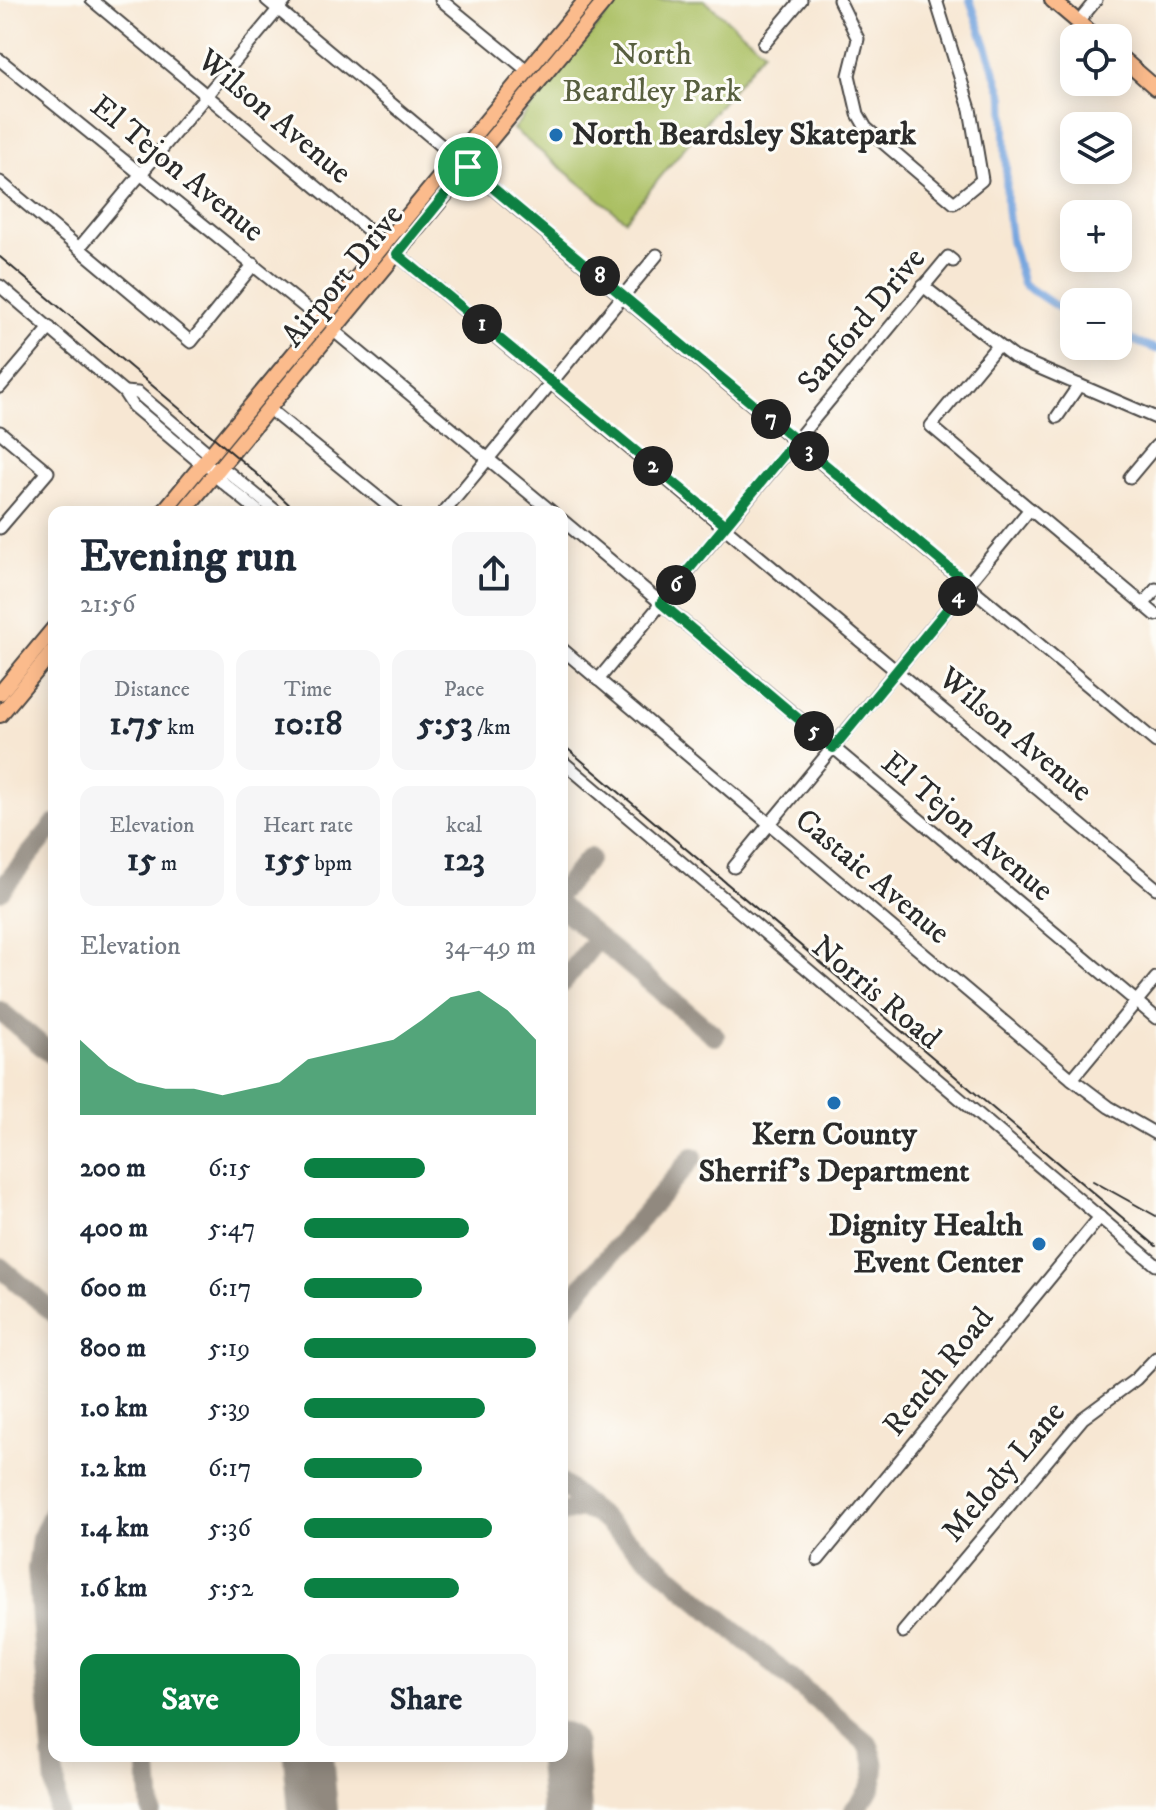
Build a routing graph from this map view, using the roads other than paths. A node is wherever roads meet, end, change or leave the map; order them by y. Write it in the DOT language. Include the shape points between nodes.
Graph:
graph roads {
  1 [pos="92,0"];
  2 [pos="267,0"];
  3 [pos="441,0"];
  4 [pos="586,0"];
  5 [pos="606,0"];
  6 [pos="801,0"];
  7 [pos="839,0"];
  8 [pos="936,0"];
  9 [pos="1052,0"];
  10 [pos="1096,0"];
  11 [pos="282,5"];
  12 [pos="1078,22"];
  13 [pos="1080,24"];
  14 [pos="764,44"];
  15 [pos="0,60"];
  16 [pos="1132,67"];
  17 [pos="528,71"];
  18 [pos="1156,88"];
  19 [pos="207,95"];
  20 [pos="462,162"];
  21 [pos="141,175"];
  22 [pos="0,182"];
  23 [pos="79,248"];
  24 [pos="391,249"];
  25 [pos="657,255"];
  26 [pos="953,261"];
  27 [pos="254,264"];
  28 [pos="0,286"];
  29 [pos="923,286"];
  30 [pos="623,295"];
  31 [pos="322,321"];
  32 [pos="50,328"];
  33 [pos="334,331"];
  34 [pos="997,346"];
  35 [pos="552,381"];
  36 [pos="1079,385"];
  37 [pos="0,387"];
  38 [pos="269,409"];
  39 [pos="1057,417"];
  40 [pos="1156,418"];
  41 [pos="0,432"];
  42 [pos="796,440"];
  43 [pos="1156,446"];
  44 [pos="488,459"];
  45 [pos="212,467"];
  46 [pos="1130,477"];
  47 [pos="170,506"];
  48 [pos="187,506"];
  49 [pos="252,506"];
  50 [pos="270,506"];
  51 [pos="389,506"];
  52 [pos="449,506"];
  53 [pos="545,506"];
  54 [pos="1030,509"];
  55 [pos="568,525"];
  56 [pos="725,525"];
  57 [pos="0,528"];
  58 [pos="968,584"];
  59 [pos="1156,589"];
  60 [pos="661,603"];
  61 [pos="1143,605"];
  62 [pos="1156,615"];
  63 [pos="48,635"];
  64 [pos="568,654"];
  65 [pos="48,657"];
  66 [pos="897,670"];
  67 [pos="598,680"];
  68 [pos="0,693"];
  69 [pos="0,715"];
  70 [pos="1156,742"];
  71 [pos="833,748"];
  72 [pos="568,766"];
  73 [pos="769,825"];
  74 [pos="734,867"];
  75 [pos="1156,888"];
  76 [pos="1156,978"];
  77 [pos="1136,1002"];
  78 [pos="1156,1018"];
  79 [pos="1072,1079"];
  80 [pos="1156,1134"];
  81 [pos="1100,1217"];
  82 [pos="1156,1265"];
  83 [pos="1156,1358"];
  84 [pos="818,1560"];
  85 [pos="903,1632"];
  1 -- 19 [label="street, Wilson Avenue"];
  2 -- 11 [label="street"];
  3 -- 17 [label="street"];
  4 -- 17 [label="main road, Airport Drive"];
  5 -- 20 [label="main road, Airport Drive"];
  6 -- 14 [label="street"];
  7 -- 8 [label="street" via="858,39 849,75 858,114 866,128 954,203 982,180 970,109"];
  9 -- 12 [label="main road"];
  10 -- 12 [label="street"];
  11 -- 19 [label="street"];
  11 -- 20 [label="street"];
  12 -- 13 [label="main road"];
  15 -- 21 [label="street, El Tejon Avenue"];
  16 -- 18 [label="main road"];
  17 -- 20 [label="main road, Airport Drive"];
  19 -- 21 [label="street"];
  19 -- 24 [label="street, Wilson Avenue"];
  20 -- 24 [label="main road, Airport Drive"];
  20 -- 30 [label="street"];
  21 -- 23 [label="street"];
  21 -- 27 [label="street, El Tejon Avenue"];
  22 -- 23 [label="street"];
  23 -- 27 [label="street" via="191,342"];
  24 -- 31 [label="main road, Airport Drive"];
  24 -- 33 [label="main road, Airport Drive"];
  24 -- 35 [label="street, Wilson Avenue"];
  25 -- 30 [label="street"];
  26 -- 29 [label="street, Sanford Drive" via="948,257"];
  27 -- 31 [label="street, El Tejon Avenue"];
  28 -- 32 [label="street"];
  29 -- 34 [label="street"];
  29 -- 42 [label="street, Sanford Drive"];
  30 -- 35 [label="street"];
  30 -- 42 [label="street"];
  31 -- 45 [label="main road, Airport Drive"];
  32 -- 37 [label="street"];
  32 -- 45 [label="street" via="124,392 133,406"];
  33 -- 38 [label="main road, Airport Drive"];
  33 -- 44 [label="street"];
  34 -- 36 [label="street"];
  34 -- 54 [label="street" via="931,426"];
  35 -- 44 [label="street"];
  35 -- 56 [label="street, Wilson Avenue"];
  36 -- 39 [label="street"];
  36 -- 40 [label="street"];
  38 -- 45 [label="main road, Airport Drive"];
  38 -- 51 [label="street"];
  41 -- 57 [label="street" via="48,472"];
  42 -- 56 [label="street, Sanford Drive"];
  42 -- 58 [label="street"];
  43 -- 46 [label="street"];
  44 -- 52 [label="street"];
  44 -- 53 [label="street"];
  45 -- 47 [label="main road, Airport Drive"];
  45 -- 48 [label="main road, Airport Drive"];
  45 -- 49 [label="street"];
  45 -- 50 [label="street" via="228,472"];
  54 -- 58 [label="street"];
  54 -- 61 [label="street"];
  55 -- 60 [label="street, El Tejon Avenue"];
  56 -- 60 [label="street, Sanford Drive"];
  56 -- 66 [label="street, Wilson Avenue"];
  58 -- 66 [label="street"];
  58 -- 70 [label="street"];
  59 -- 61 [label="street"];
  60 -- 67 [label="street, Sanford Drive"];
  60 -- 71 [label="street, El Tejon Avenue"];
  61 -- 62 [label="street"];
  63 -- 68 [label="main road"];
  64 -- 67 [label="street, Castaic Avenue"];
  65 -- 69 [label="main road"];
  66 -- 71 [label="street"];
  66 -- 75 [label="street, Wilson Avenue"];
  67 -- 73 [label="street, Castaic Avenue"];
  71 -- 73 [label="street"];
  71 -- 77 [label="street, El Tejon Avenue"];
  72 -- 81 [label="street, Norris Road"];
  73 -- 74 [label="street"];
  73 -- 79 [label="street, Castaic Avenue"];
  76 -- 77 [label="street"];
  77 -- 78 [label="street, El Tejon Avenue"];
  77 -- 79 [label="street"];
  79 -- 80 [label="street, Castaic Avenue"];
  81 -- 82 [label="street, Norris Road"];
  81 -- 84 [label="street, Rench Road"];
  83 -- 85 [label="street, Melody Lane" via="1083,1418"];
}
